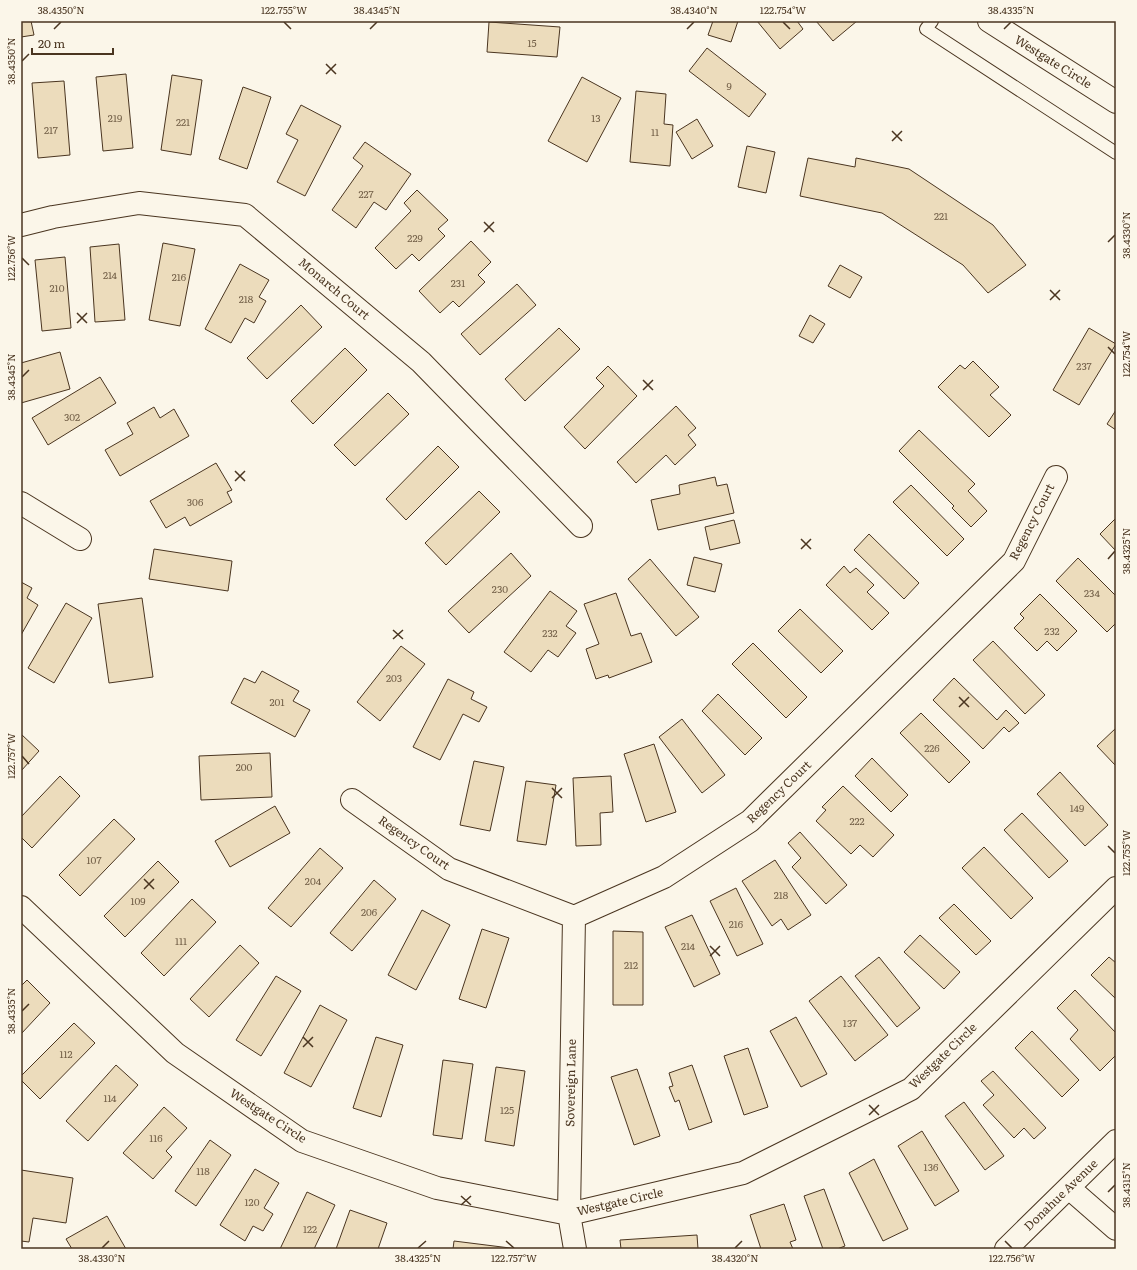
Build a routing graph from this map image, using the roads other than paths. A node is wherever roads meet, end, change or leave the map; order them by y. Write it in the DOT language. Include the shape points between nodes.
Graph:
graph roads {
  1 [pos="932,21"];
  2 [pos="989,21"];
  3 [pos="1116,102"];
  4 [pos="1116,153"];
  5 [pos="21,225"];
  6 [pos="1056,477"];
  7 [pos="21,503"];
  8 [pos="582,526"];
  9 [pos="80,539"];
  10 [pos="352,800"];
  11 [pos="1116,888"];
  12 [pos="21,907"];
  13 [pos="574,917"];
  14 [pos="1116,1142"];
  15 [pos="1069,1188"];
  16 [pos="569,1214"];
  17 [pos="1116,1230"];
  18 [pos="576,1249"];
  19 [pos="1006,1249"];
  1 -- 4 [label="lane" via="926,29"];
  2 -- 3 [label="street, Westgate Circle"];
  5 -- 8 [label="street, Monarch Court" via="139,203 245,214 421,362"];
  6 -- 13 [label="street, Regency Court" via="1014,561 750,821 664,876"];
  7 -- 9 [label="street"];
  10 -- 13 [label="street, Regency Court" via="449,869"];
  11 -- 16 [label="street, Westgate Circle" via="911,1088 743,1173"];
  12 -- 16 [label="street, Westgate Circle" via="175,1053 302,1141 437,1188"];
  13 -- 16 [label="street, Sovereign Lane"];
  14 -- 15 [label="street, Donahue Avenue"];
  15 -- 17 [label="street"];
  15 -- 19 [label="street, Donahue Avenue"];
  16 -- 18 [label="street, Sovereign Lane"];
}
